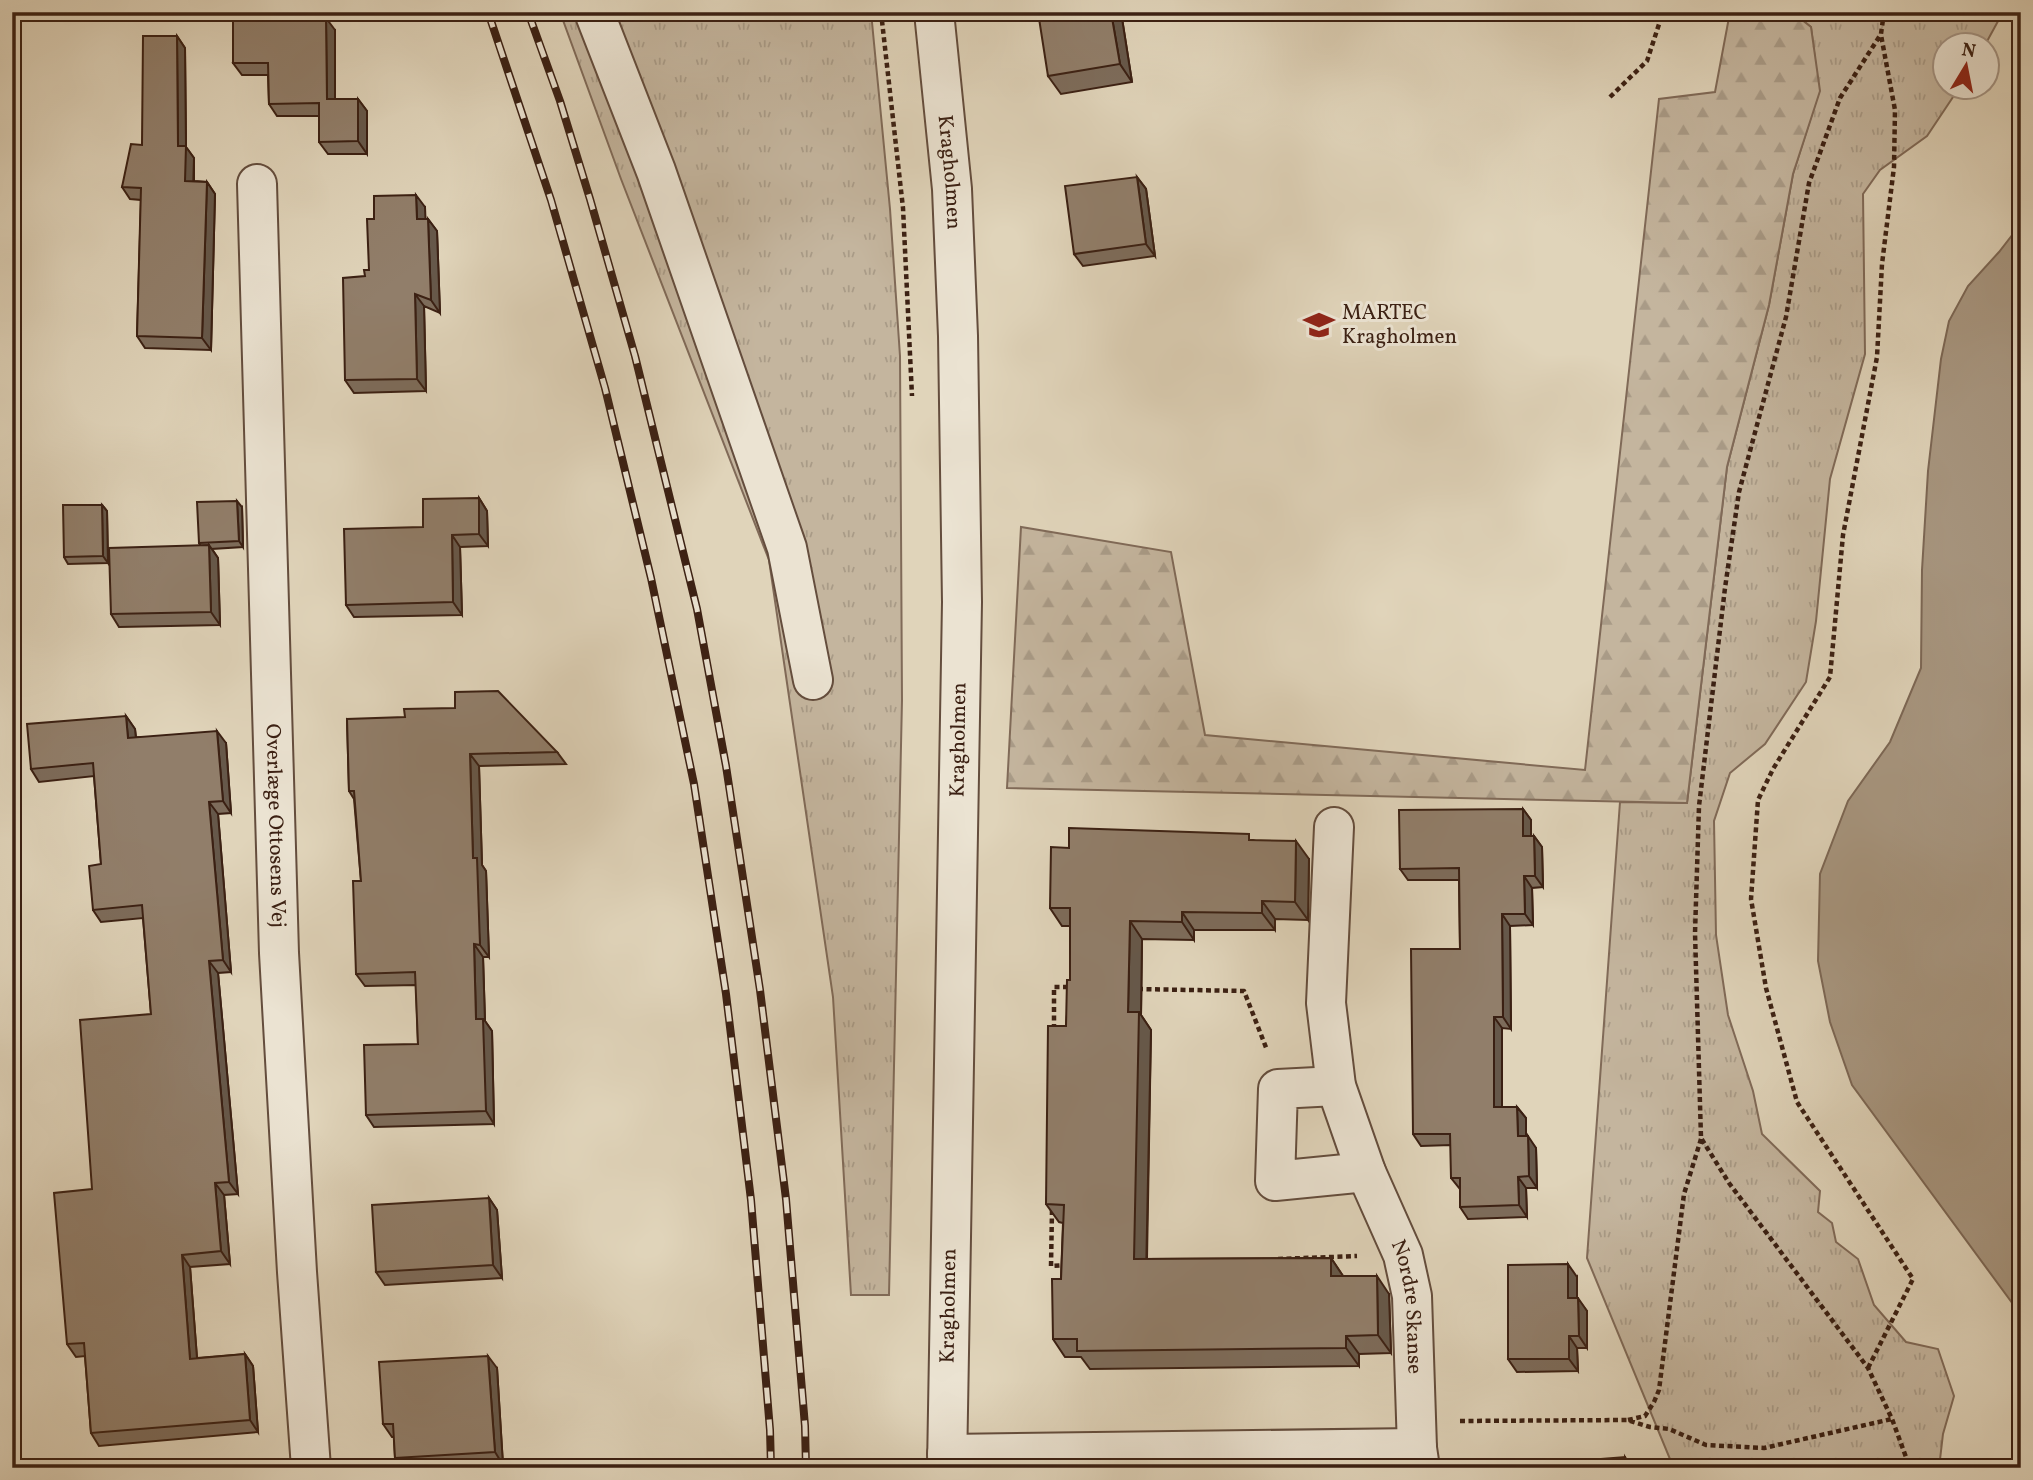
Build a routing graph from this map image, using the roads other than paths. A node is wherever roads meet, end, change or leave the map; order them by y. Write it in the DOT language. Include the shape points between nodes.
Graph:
graph roads {
  1 [pos="594,12"];
  2 [pos="934,12"];
  3 [pos="257,184"];
  4 [pos="813,680"];
  5 [pos="1334,827"];
  6 [pos="1336,1086"];
  7 [pos="1366,1172"];
  8 [pos="1418,1458"];
  9 [pos="947,1461"];
  10 [pos="311,1468"];
  1 -- 4 [label="street" via="656,171 787,548"];
  2 -- 9 [label="street, Kragholmen" via="952,203 962,602"];
  3 -- 10 [label="street, Overlæge Ottosens Vej" via="279,953"];
  5 -- 6 [label="street, Nordre Skanse" via="1326,1003"];
  6 -- 7 [label="street, Nordre Skanse"];
  6 -- 7 [label="street" via="1278,1089 1275,1181"];
  7 -- 8 [label="street, Nordre Skanse" via="1404,1255 1412,1296"];
  8 -- 9 [label="street"];
}
